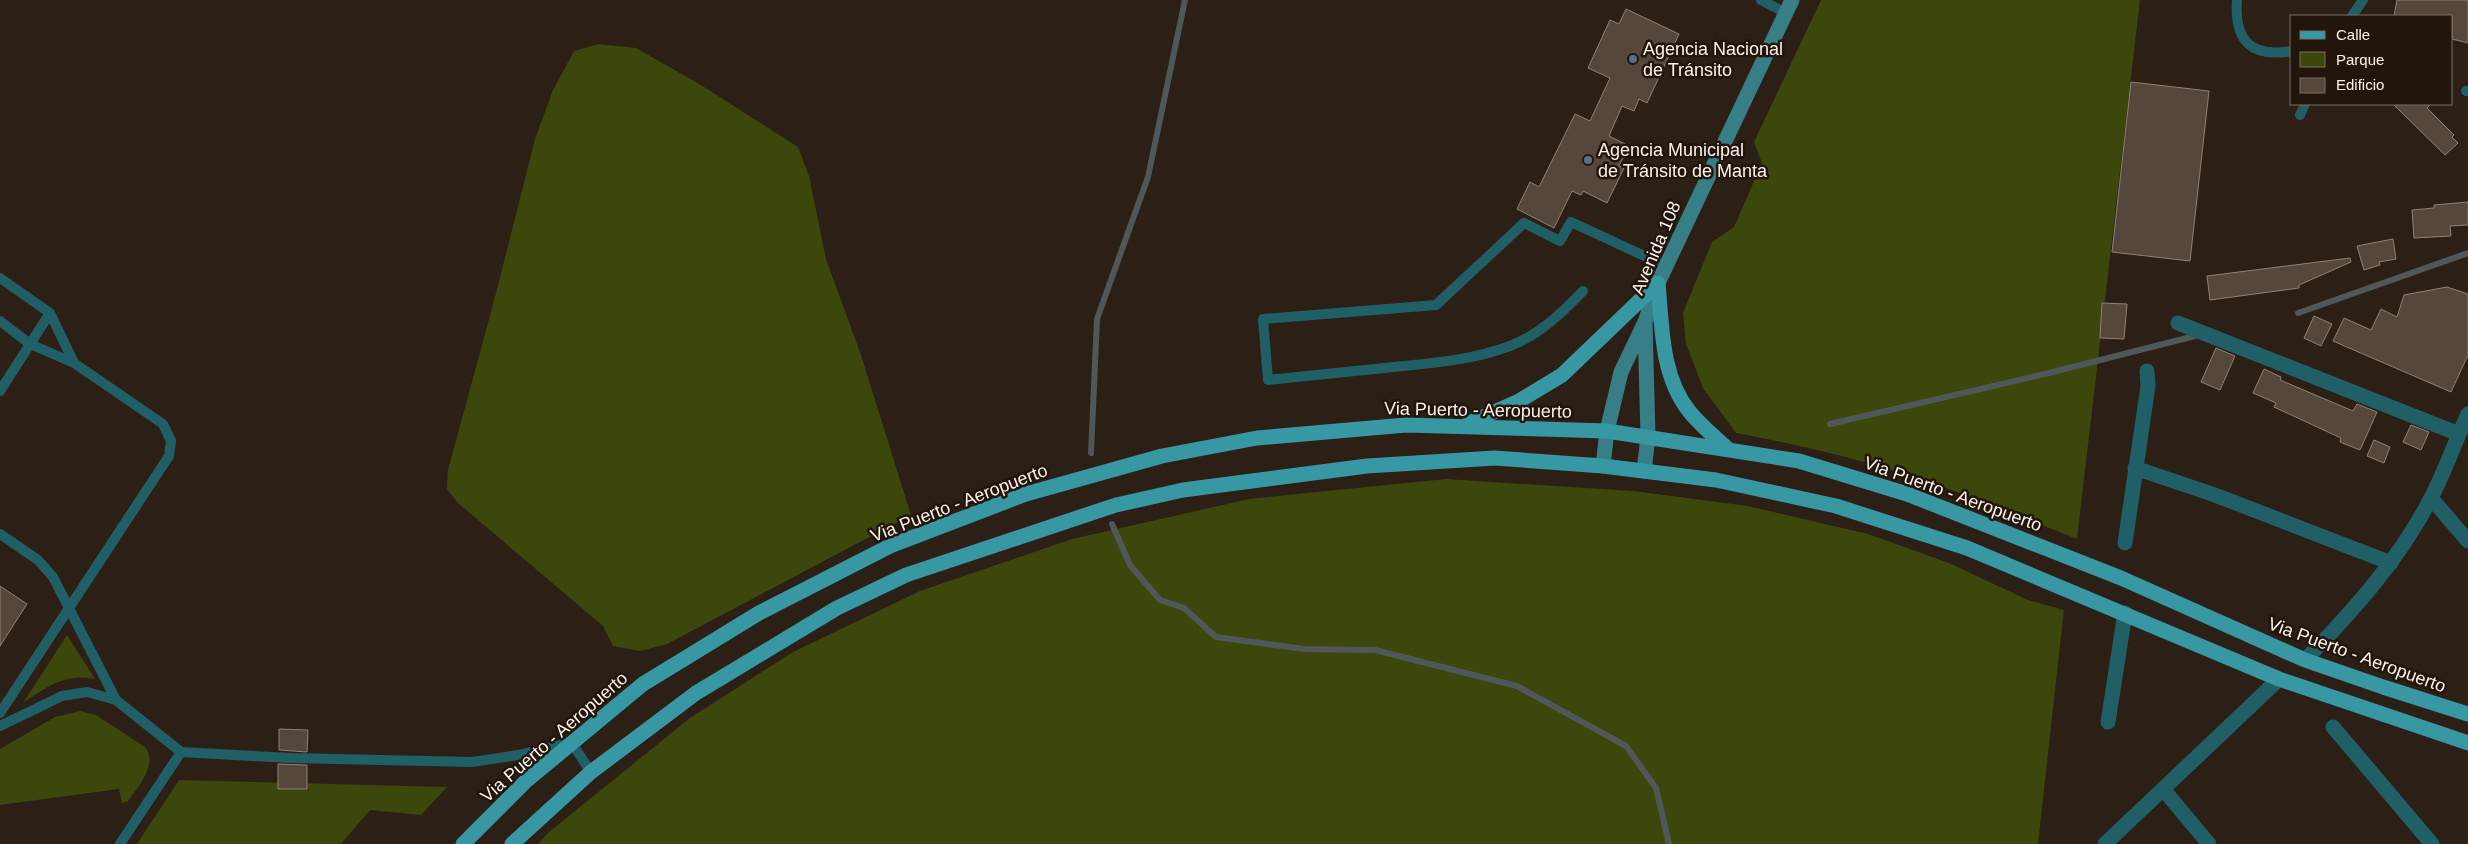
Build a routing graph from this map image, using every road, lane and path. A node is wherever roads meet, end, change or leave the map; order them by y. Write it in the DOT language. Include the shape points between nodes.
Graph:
graph roads {
  1 [pos="1761,0"];
  2 [pos="2237,0"];
  3 [pos="2362,0"];
  4 [pos="1789,6"];
  5 [pos="2353,15"];
  6 [pos="2290,51"];
  7 [pos="2305,105"];
  8 [pos="2300,115"];
  9 [pos="1666,266"];
  10 [pos="0,278"];
  11 [pos="1658,283"];
  12 [pos="1583,291"];
  13 [pos="50,313"];
  14 [pos="0,321"];
  15 [pos="1645,322"];
  16 [pos="2178,323"];
  17 [pos="30,344"];
  18 [pos="74,363"];
  19 [pos="2146,371"];
  20 [pos="0,391"];
  21 [pos="2468,414"];
  22 [pos="1464,425"];
  23 [pos="1607,431"];
  24 [pos="2459,434"];
  25 [pos="1648,437"];
  26 [pos="1728,449"];
  27 [pos="1603,466"];
  28 [pos="2135,468"];
  29 [pos="1644,471"];
  30 [pos="2431,498"];
  31 [pos="0,534"];
  32 [pos="2468,541"];
  33 [pos="2125,543"];
  34 [pos="2391,563"];
  35 [pos="68,608"];
  36 [pos="2124,614"];
  37 [pos="2305,660"];
  38 [pos="2279,679"];
  39 [pos="116,700"];
  40 [pos="0,712"];
  41 [pos="2468,714"];
  42 [pos="2108,722"];
  43 [pos="0,726"];
  44 [pos="2333,727"];
  45 [pos="571,742"];
  46 [pos="2468,743"];
  47 [pos="181,752"];
  48 [pos="591,772"];
  49 [pos="2162,789"];
  50 [pos="120,844"];
  51 [pos="463,844"];
  52 [pos="512,844"];
  53 [pos="2104,844"];
  54 [pos="2209,844"];
  55 [pos="2432,844"];
  1 -- 4 [label="lane"];
  2 -- 6 [label="lane" via="2239,33 2250,47 2273,54"];
  3 -- 5 [label="lane"];
  4 -- 9 [label="street, Avenida 108"];
  7 -- 8 [label="lane"];
  9 -- 11 [label="street, Avenida 108"];
  9 -- 12 [label="lane" via="1571,222 1560,242 1524,223 1436,305 1263,319 1268,380 1483,355 1512,346 1538,331"];
  10 -- 13 [label="lane"];
  11 -- 15 [label="street, Avenida 108"];
  11 -- 22 [label="main road" via="1562,375 1519,401"];
  11 -- 26 [label="main road" via="1663,343 1673,384 1689,412"];
  13 -- 17 [label="lane"];
  13 -- 18 [label="lane"];
  14 -- 17 [label="lane"];
  15 -- 23 [label="street, Avenida 108" via="1621,372"];
  15 -- 25 [label="street, Avenida 108"];
  16 -- 24 [label="street"];
  17 -- 18 [label="lane"];
  17 -- 20 [label="lane"];
  18 -- 35 [label="lane" via="163,424 171,446 169,456"];
  19 -- 28 [label="street" via="2148,386"];
  21 -- 24 [label="street"];
  22 -- 23 [label="main road, Via Puerto - Aeropuerto"];
  22 -- 45 [label="main road, Via Puerto - Aeropuerto" via="1406,425 1257,438 1162,456 1026,494 890,546 758,613 643,684"];
  23 -- 25 [label="main road, Via Puerto - Aeropuerto"];
  23 -- 27 [label="street, Avenida 108"];
  24 -- 30 [label="street"];
  25 -- 26 [label="main road, Via Puerto - Aeropuerto"];
  25 -- 29 [label="street, Avenida 108"];
  26 -- 37 [label="main road, Via Puerto - Aeropuerto" via="1799,461 1907,494 2121,578"];
  27 -- 29 [label="main road"];
  27 -- 48 [label="main road" via="1495,458 1368,466 1184,490 1116,505 906,575 837,608 696,693"];
  28 -- 33 [label="street"];
  28 -- 34 [label="street" via="2215,495"];
  29 -- 36 [label="main road" via="1716,480 1836,506 1967,548"];
  30 -- 32 [label="street"];
  30 -- 34 [label="street"];
  31 -- 35 [label="lane" via="46,567"];
  34 -- 37 [label="street"];
  35 -- 39 [label="lane"];
  35 -- 40 [label="lane"];
  36 -- 38 [label="main road"];
  36 -- 42 [label="street"];
  37 -- 41 [label="main road, Via Puerto - Aeropuerto"];
  38 -- 46 [label="main road"];
  38 -- 49 [label="street"];
  39 -- 43 [label="lane" via="88,692 70,693"];
  39 -- 47 [label="lane"];
  44 -- 55 [label="street"];
  45 -- 47 [label="lane" via="472,762"];
  45 -- 48 [label="lane"];
  45 -- 51 [label="main road, Via Puerto - Aeropuerto" via="526,781"];
  47 -- 50 [label="lane"];
  48 -- 52 [label="main road"];
  49 -- 53 [label="street"];
  49 -- 54 [label="street"];
}
